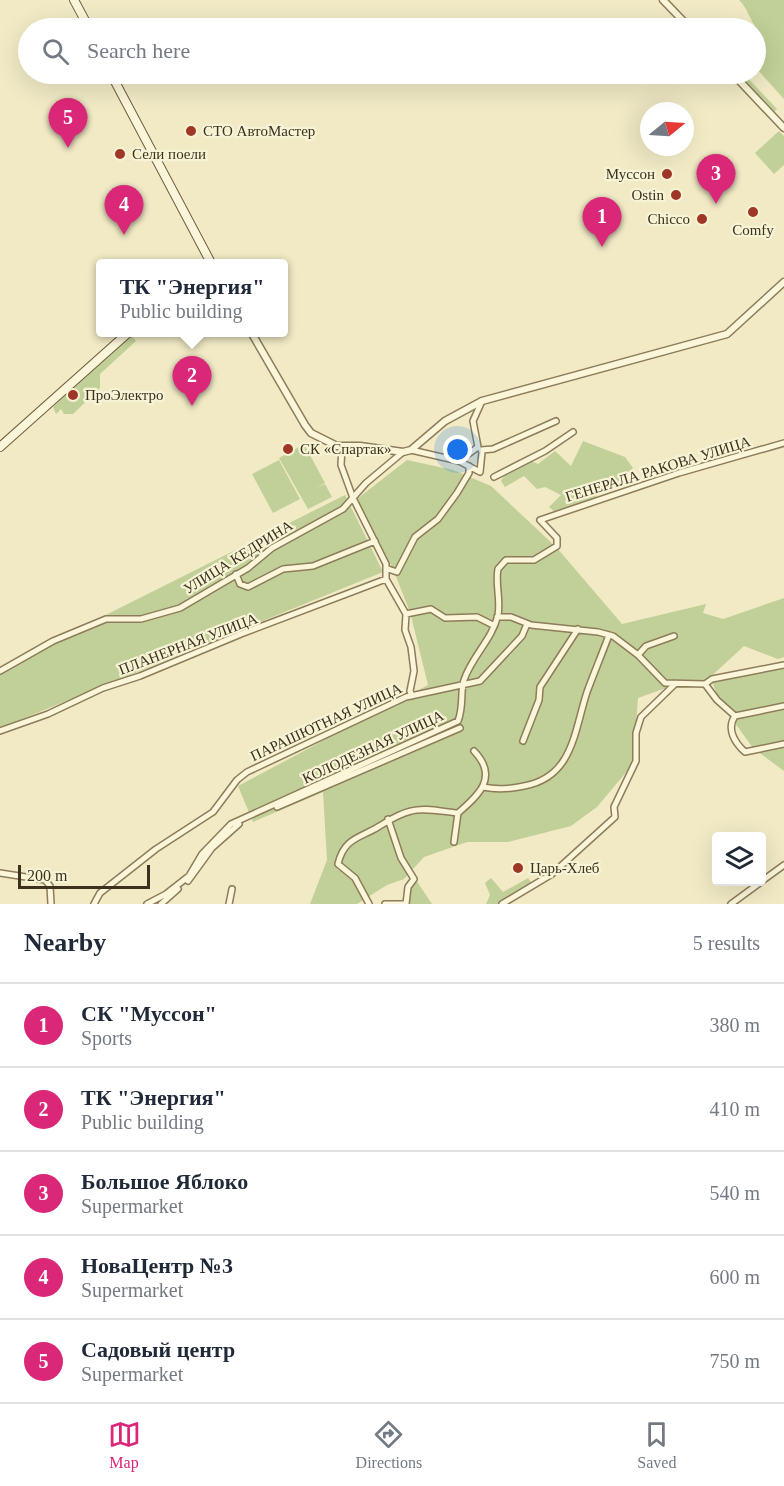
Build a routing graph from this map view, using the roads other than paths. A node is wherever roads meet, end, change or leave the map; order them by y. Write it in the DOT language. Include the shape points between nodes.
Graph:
graph roads {
  1 [pos="74,0"];
  2 [pos="663,0"];
  3 [pos="84,18"];
  4 [pos="680,18"];
  5 [pos="116,84"];
  6 [pos="743,84"];
  7 [pos="784,127"];
  8 [pos="207,259"];
  9 [pos="784,282"];
  10 [pos="124,337"];
  11 [pos="253,337"];
  12 [pos="482,401"];
  13 [pos="464,409"];
  14 [pos="473,421"];
  15 [pos="556,421"];
  16 [pos="573,432"];
  17 [pos="784,443"];
  18 [pos="342,446"];
  19 [pos="0,447"];
  20 [pos="411,450"];
  21 [pos="480,450"];
  22 [pos="403,452"];
  23 [pos="441,458"];
  24 [pos="470,466"];
  25 [pos="494,477"];
  26 [pos="353,498"];
  27 [pos="540,520"];
  28 [pos="375,541"];
  29 [pos="388,569"];
  30 [pos="236,574"];
  31 [pos="386,579"];
  32 [pos="406,614"];
  33 [pos="497,617"];
  34 [pos="527,624"];
  35 [pos="493,625"];
  36 [pos="578,629"];
  37 [pos="609,635"];
  38 [pos="674,636"];
  39 [pos="638,655"];
  40 [pos="784,664"];
  41 [pos="0,671"];
  42 [pos="463,683"];
  43 [pos="705,684"];
  44 [pos="674,685"];
  45 [pos="412,696"];
  46 [pos="784,706"];
  47 [pos="735,716"];
  48 [pos="460,728"];
  49 [pos="0,731"];
  50 [pos="523,741"];
  51 [pos="784,744"];
  52 [pos="474,751"];
  53 [pos="483,787"];
  54 [pos="458,813"];
  55 [pos="388,819"];
  56 [pos="454,842"];
  57 [pos="784,865"];
  58 [pos="0,873"];
  59 [pos="766,878"];
  60 [pos="754,886"];
  61 [pos="232,889"];
  62 [pos="51,904"];
  63 [pos="94,904"];
  64 [pos="147,904"];
  65 [pos="161,904"];
  66 [pos="229,904"];
  67 [pos="369,904"];
  68 [pos="384,904"];
  69 [pos="405,904"];
  70 [pos="502,904"];
  71 [pos="731,904"];
  1 -- 3 [label="main road"];
  2 -- 4 [label="street"];
  5 -- 8 [label="main road"];
  6 -- 7 [label="street"];
  9 -- 12 [label="street" via="727,334"];
  10 -- 19 [label="main road"];
  11 -- 18 [label="street" via="305,425 320,437"];
  12 -- 13 [label="street"];
  12 -- 14 [label="street"];
  13 -- 14 [label="street"];
  13 -- 20 [label="street"];
  14 -- 21 [label="street"];
  15 -- 21 [label="street"];
  16 -- 25 [label="street"];
  17 -- 27 [label="street, ГЕНЕРАЛА РАКОВА УЛИЦА"];
  18 -- 22 [label="street"];
  18 -- 26 [label="street" via="341,465"];
  20 -- 22 [label="street"];
  20 -- 23 [label="street"];
  21 -- 23 [label="street"];
  21 -- 24 [label="street" via="480,472"];
  22 -- 26 [label="street, УЛИЦА КЕДРИНА"];
  23 -- 24 [label="street"];
  24 -- 29 [label="street" via="438,519 415,537 397,572"];
  26 -- 28 [label="street"];
  26 -- 30 [label="street, УЛИЦА КЕДРИНА" via="343,509 272,548"];
  27 -- 33 [label="street, КОЛОДЕЗНАЯ УЛИЦА" via="558,540 557,546 534,560 510,559 501,565 497,574"];
  28 -- 29 [label="street"];
  28 -- 30 [label="street" via="313,566 283,569 248,587 240,584"];
  29 -- 31 [label="street"];
  30 -- 41 [label="street, УЛИЦА КЕДРИНА" via="168,614 141,620 106,619 53,641"];
  31 -- 32 [label="street"];
  31 -- 49 [label="street, ПЛАНЕРНАЯ УЛИЦА"];
  32 -- 35 [label="street" via="431,609 445,618 477,617"];
  32 -- 45 [label="street" via="405,630 414,671"];
  33 -- 34 [label="street" via="511,617"];
  33 -- 35 [label="street, КОЛОДЕЗНАЯ УЛИЦА"];
  34 -- 36 [label="street"];
  34 -- 42 [label="street, ПАРАШЮТНАЯ УЛИЦА" via="522,636 484,678"];
  35 -- 42 [label="street, КОЛОДЕЗНАЯ УЛИЦА"];
  36 -- 37 [label="street"];
  36 -- 50 [label="street" via="540,687"];
  37 -- 39 [label="street"];
  37 -- 53 [label="street" via="569,749 554,775 527,786"];
  38 -- 39 [label="street" via="646,646"];
  39 -- 44 [label="street" via="665,683"];
  40 -- 43 [label="street" via="712,679"];
  42 -- 45 [label="street, ПАРАШЮТНАЯ УЛИЦА"];
  42 -- 64 [label="street, КОЛОДЕЗНАЯ УЛИЦА" via="458,721 231,824 202,854 189,876"];
  43 -- 44 [label="street"];
  43 -- 47 [label="street"];
  44 -- 70 [label="street" via="641,717 636,733 636,760 614,807 615,817 552,874"];
  45 -- 63 [label="street, ПАРАШЮТНАЯ УЛИЦА" via="247,772 208,817 156,849 100,893"];
  46 -- 47 [label="street"];
  47 -- 51 [label="street" via="731,731 746,752"];
  48 -- 65 [label="street, КОЛОДЕЗНАЯ УЛИЦА" via="233,827 212,848 194,877"];
  52 -- 53 [label="street" via="483,761"];
  53 -- 54 [label="street" via="480,795"];
  54 -- 55 [label="street" via="411,811"];
  54 -- 56 [label="street"];
  55 -- 67 [label="street" via="360,834 340,854 338,864 355,878"];
  55 -- 69 [label="street" via="401,858 414,879"];
  57 -- 59 [label="street"];
  58 -- 62 [label="street" via="47,882"];
  60 -- 71 [label="street"];
  61 -- 66 [label="street"];
  68 -- 69 [label="street"];
}
